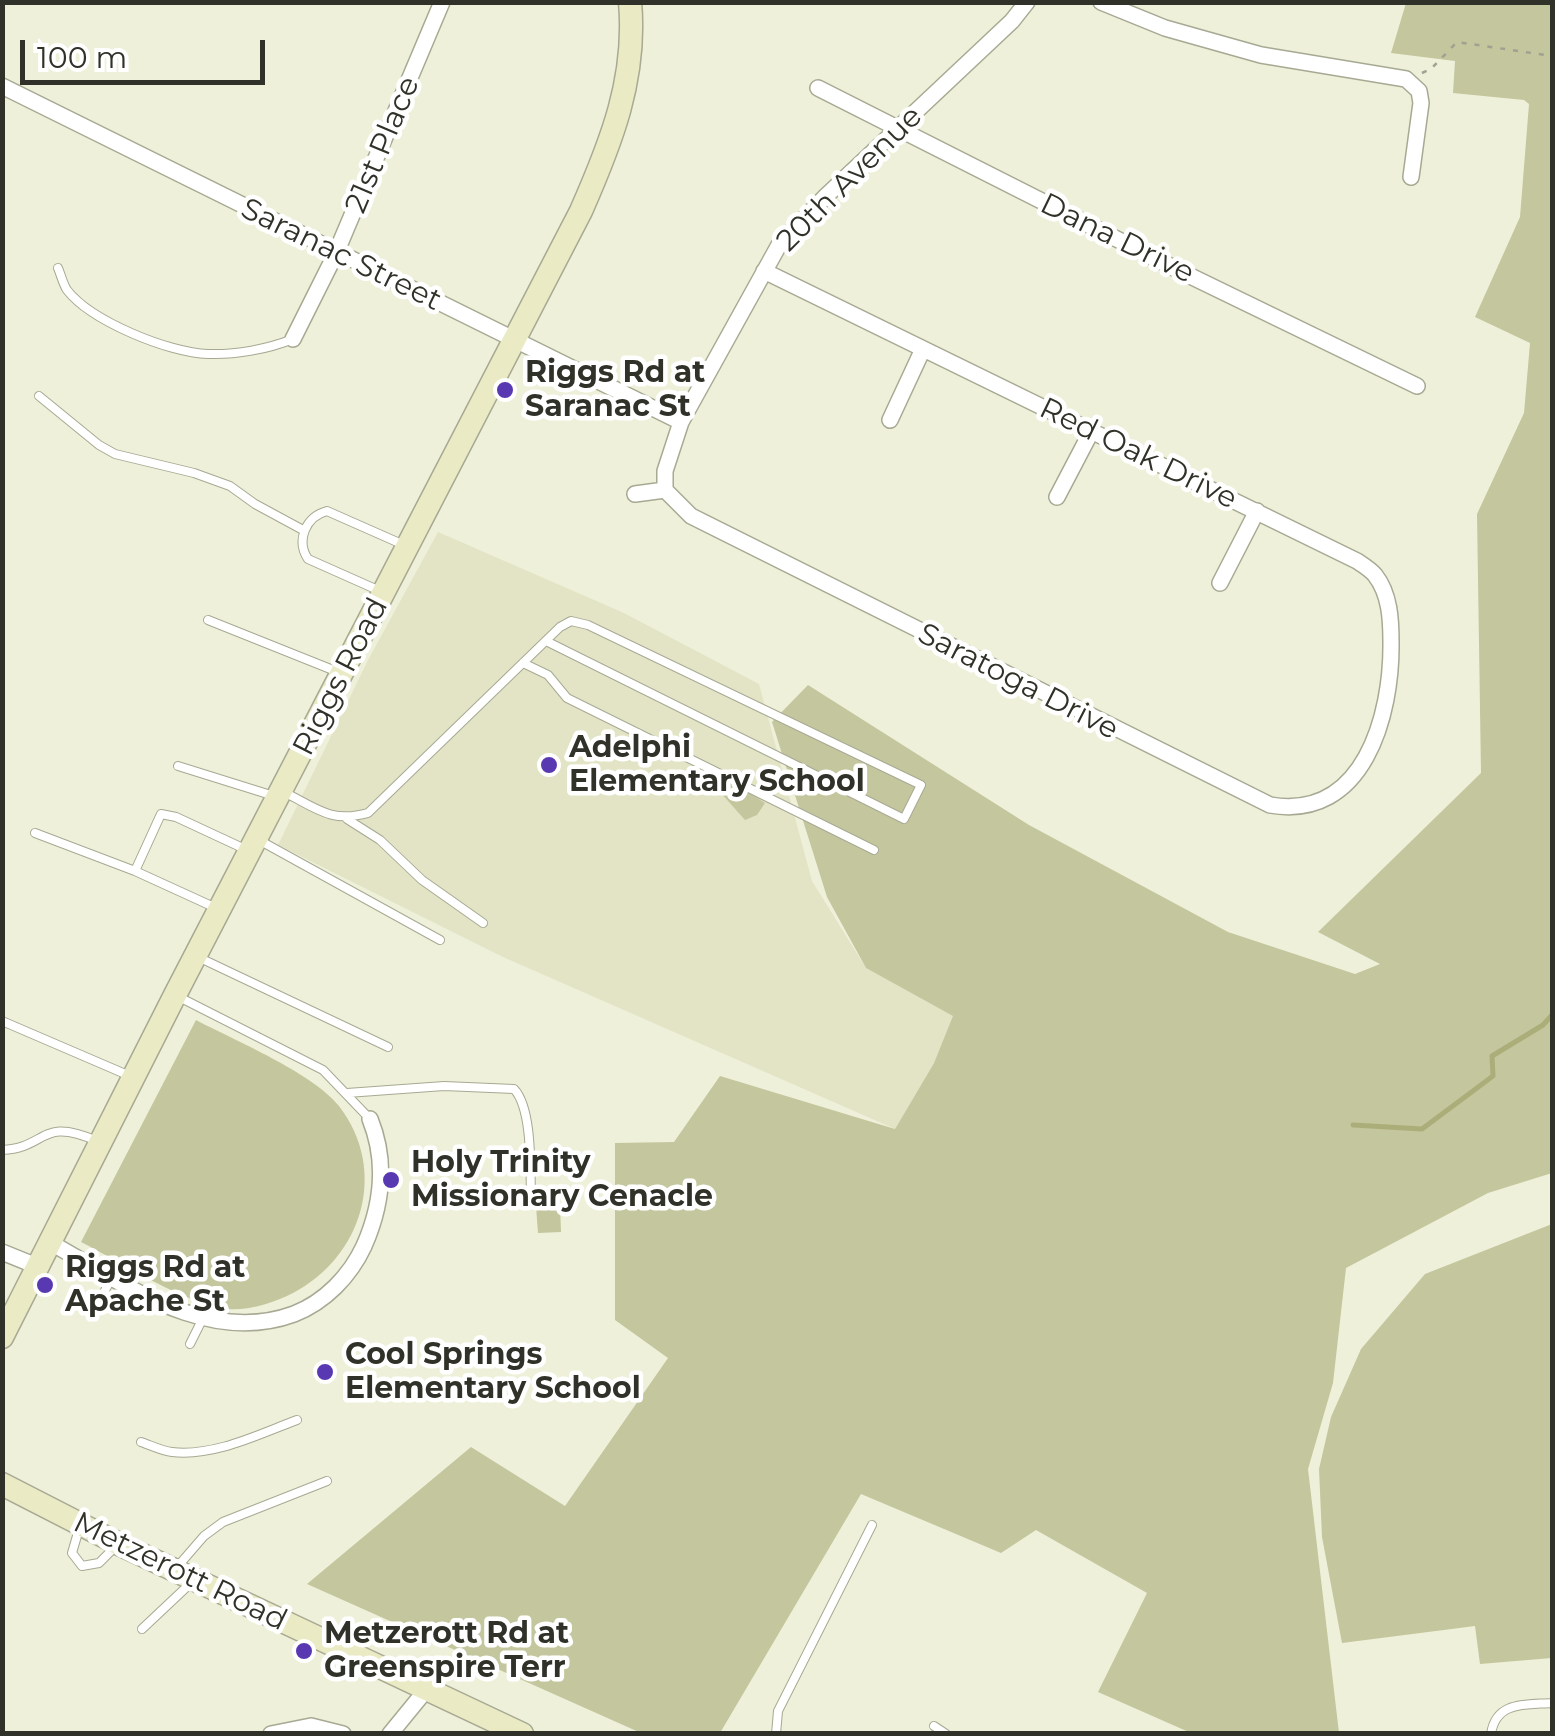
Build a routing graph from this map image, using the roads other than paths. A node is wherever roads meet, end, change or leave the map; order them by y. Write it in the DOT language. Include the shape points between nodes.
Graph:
graph roads {
  1 [pos="442,2"];
  2 [pos="630,2"];
  3 [pos="1028,2"];
  4 [pos="1101,2"];
  5 [pos="2,86"];
  6 [pos="818,88"];
  7 [pos="900,127"];
  8 [pos="1411,177"];
  9 [pos="336,253"];
  10 [pos="58,268"];
  11 [pos="764,271"];
  12 [pos="294,339"];
  13 [pos="514,340"];
  14 [pos="923,349"];
  15 [pos="1418,386"];
  16 [pos="38,396"];
  17 [pos="890,420"];
  18 [pos="680,422"];
  19 [pos="1091,432"];
  20 [pos="665,490"];
  21 [pos="635,494"];
  22 [pos="1057,497"];
  23 [pos="1257,511"];
  24 [pos="304,530"];
  25 [pos="408,547"];
  26 [pos="1220,583"];
  27 [pos="384,593"];
  28 [pos="208,620"];
  29 [pos="546,641"];
  30 [pos="523,663"];
  31 [pos="342,674"];
  32 [pos="1383,721"];
  33 [pos="178,766"];
  34 [pos="280,794"];
  35 [pos="347,819"];
  36 [pos="35,833"];
  37 [pos="254,845"];
  38 [pos="874,850"];
  39 [pos="134,871"];
  40 [pos="219,910"];
  41 [pos="483,922"];
  42 [pos="440,940"];
  43 [pos="196,956"];
  44 [pos="175,995"];
  45 [pos="2,1021"];
  46 [pos="388,1047"];
  47 [pos="134,1078"];
  48 [pos="347,1093"];
  49 [pos="370,1119"];
  50 [pos="101,1143"];
  51 [pos="2,1150"];
  52 [pos="532,1199"];
  53 [pos="51,1243"];
  54 [pos="2,1252"];
  55 [pos="39,1267"];
  56 [pos="112,1277"];
  57 [pos="100,1300"];
  58 [pos="203,1318"];
  59 [pos="2,1337"];
  60 [pos="190,1344"];
  61 [pos="297,1420"];
  62 [pos="141,1442"];
  63 [pos="327,1481"];
  64 [pos="2,1484"];
  65 [pos="81,1525"];
  66 [pos="872,1525"];
  67 [pos="119,1544"];
  68 [pos="184,1575"];
  69 [pos="142,1629"];
  70 [pos="426,1690"];
  71 [pos="1552,1703"];
  72 [pos="934,1726"];
  73 [pos="518,1733"];
  74 [pos="271,1734"];
  75 [pos="342,1734"];
  76 [pos="390,1734"];
  77 [pos="776,1734"];
  78 [pos="946,1734"];
  79 [pos="1490,1734"];
  1 -- 9 [label="street, 21st Place"];
  2 -- 13 [label="main road, Riggs Road" via="632,48 622,108 581,211"];
  3 -- 7 [label="street, 20th Avenue"];
  4 -- 8 [label="street" via="1262,56 1406,79 1419,91 1420,103"];
  5 -- 9 [label="street, Saranac Street"];
  6 -- 7 [label="street, Dana Drive"];
  7 -- 11 [label="street, 20th Avenue" via="791,230"];
  7 -- 15 [label="street, Dana Drive"];
  9 -- 12 [label="street, 21st Place"];
  9 -- 13 [label="street, Saranac Street"];
  10 -- 12 [label="lane" via="66,288 88,309 176,350 244,352"];
  11 -- 14 [label="street, Red Oak Drive"];
  11 -- 18 [label="street, 20th Avenue"];
  13 -- 18 [label="street, Saranac Street"];
  13 -- 25 [label="main road, Riggs Road"];
  14 -- 17 [label="street"];
  14 -- 19 [label="street, Red Oak Drive"];
  16 -- 24 [label="lane" via="115,454 230,486"];
  18 -- 20 [label="street, 20th Avenue"];
  19 -- 22 [label="street"];
  19 -- 23 [label="street, Red Oak Drive"];
  20 -- 21 [label="street"];
  20 -- 32 [label="street, Saratoga Drive" via="690,516 1270,805 1302,805 1338,789 1368,756"];
  23 -- 26 [label="street"];
  23 -- 32 [label="street, Red Oak Drive" via="1374,572 1391,624"];
  24 -- 25 [label="lane" via="327,511"];
  24 -- 27 [label="lane" via="308,560"];
  25 -- 27 [label="main road, Riggs Road"];
  27 -- 31 [label="main road, Riggs Road"];
  28 -- 31 [label="lane"];
  29 -- 29 [label="lane" via="571,621 588,625 921,785 904,819"];
  29 -- 30 [label="lane"];
  30 -- 35 [label="lane" via="368,812"];
  30 -- 38 [label="lane" via="548,675 567,698"];
  31 -- 34 [label="main road, Riggs Road"];
  33 -- 34 [label="lane"];
  34 -- 35 [label="lane"];
  34 -- 37 [label="main road, Riggs Road"];
  35 -- 41 [label="lane"];
  36 -- 39 [label="lane"];
  37 -- 39 [label="lane" via="161,814"];
  37 -- 40 [label="main road, Riggs Road"];
  37 -- 42 [label="lane"];
  39 -- 40 [label="lane"];
  40 -- 43 [label="main road, Riggs Road"];
  43 -- 44 [label="main road, Riggs Road"];
  43 -- 46 [label="lane"];
  44 -- 47 [label="main road, Riggs Road"];
  44 -- 48 [label="lane" via="299,1056"];
  45 -- 47 [label="lane"];
  47 -- 50 [label="main road, Riggs Road"];
  48 -- 49 [label="lane"];
  48 -- 52 [label="lane" via="514,1089 528,1136"];
  49 -- 58 [label="street" via="378,1142 378,1205 346,1276 318,1302 272,1321"];
  50 -- 51 [label="lane" via="62,1130"];
  50 -- 53 [label="main road, Riggs Road"];
  53 -- 55 [label="main road, Riggs Road"];
  53 -- 56 [label="street"];
  54 -- 55 [label="street"];
  55 -- 59 [label="main road, Riggs Road"];
  56 -- 57 [label="lane"];
  56 -- 58 [label="street"];
  58 -- 60 [label="lane"];
  61 -- 62 [label="lane" via="200,1451 170,1452"];
  63 -- 68 [label="lane" via="222,1522 204,1536"];
  64 -- 65 [label="main road, Metzerott Road"];
  65 -- 67 [label="main road, Metzerott Road"];
  65 -- 67 [label="lane" via="72,1553 82,1566 99,1563"];
  66 -- 77 [label="lane" via="778,1711"];
  67 -- 68 [label="main road, Metzerott Road"];
  68 -- 69 [label="lane" via="171,1605"];
  68 -- 70 [label="main road, Metzerott Road"];
  70 -- 73 [label="main road, Metzerott Road"];
  70 -- 76 [label="street"];
  71 -- 79 [label="lane" via="1509,1706 1498,1713"];
  72 -- 78 [label="lane"];
  74 -- 75 [label="street" via="311,1726"];
}
